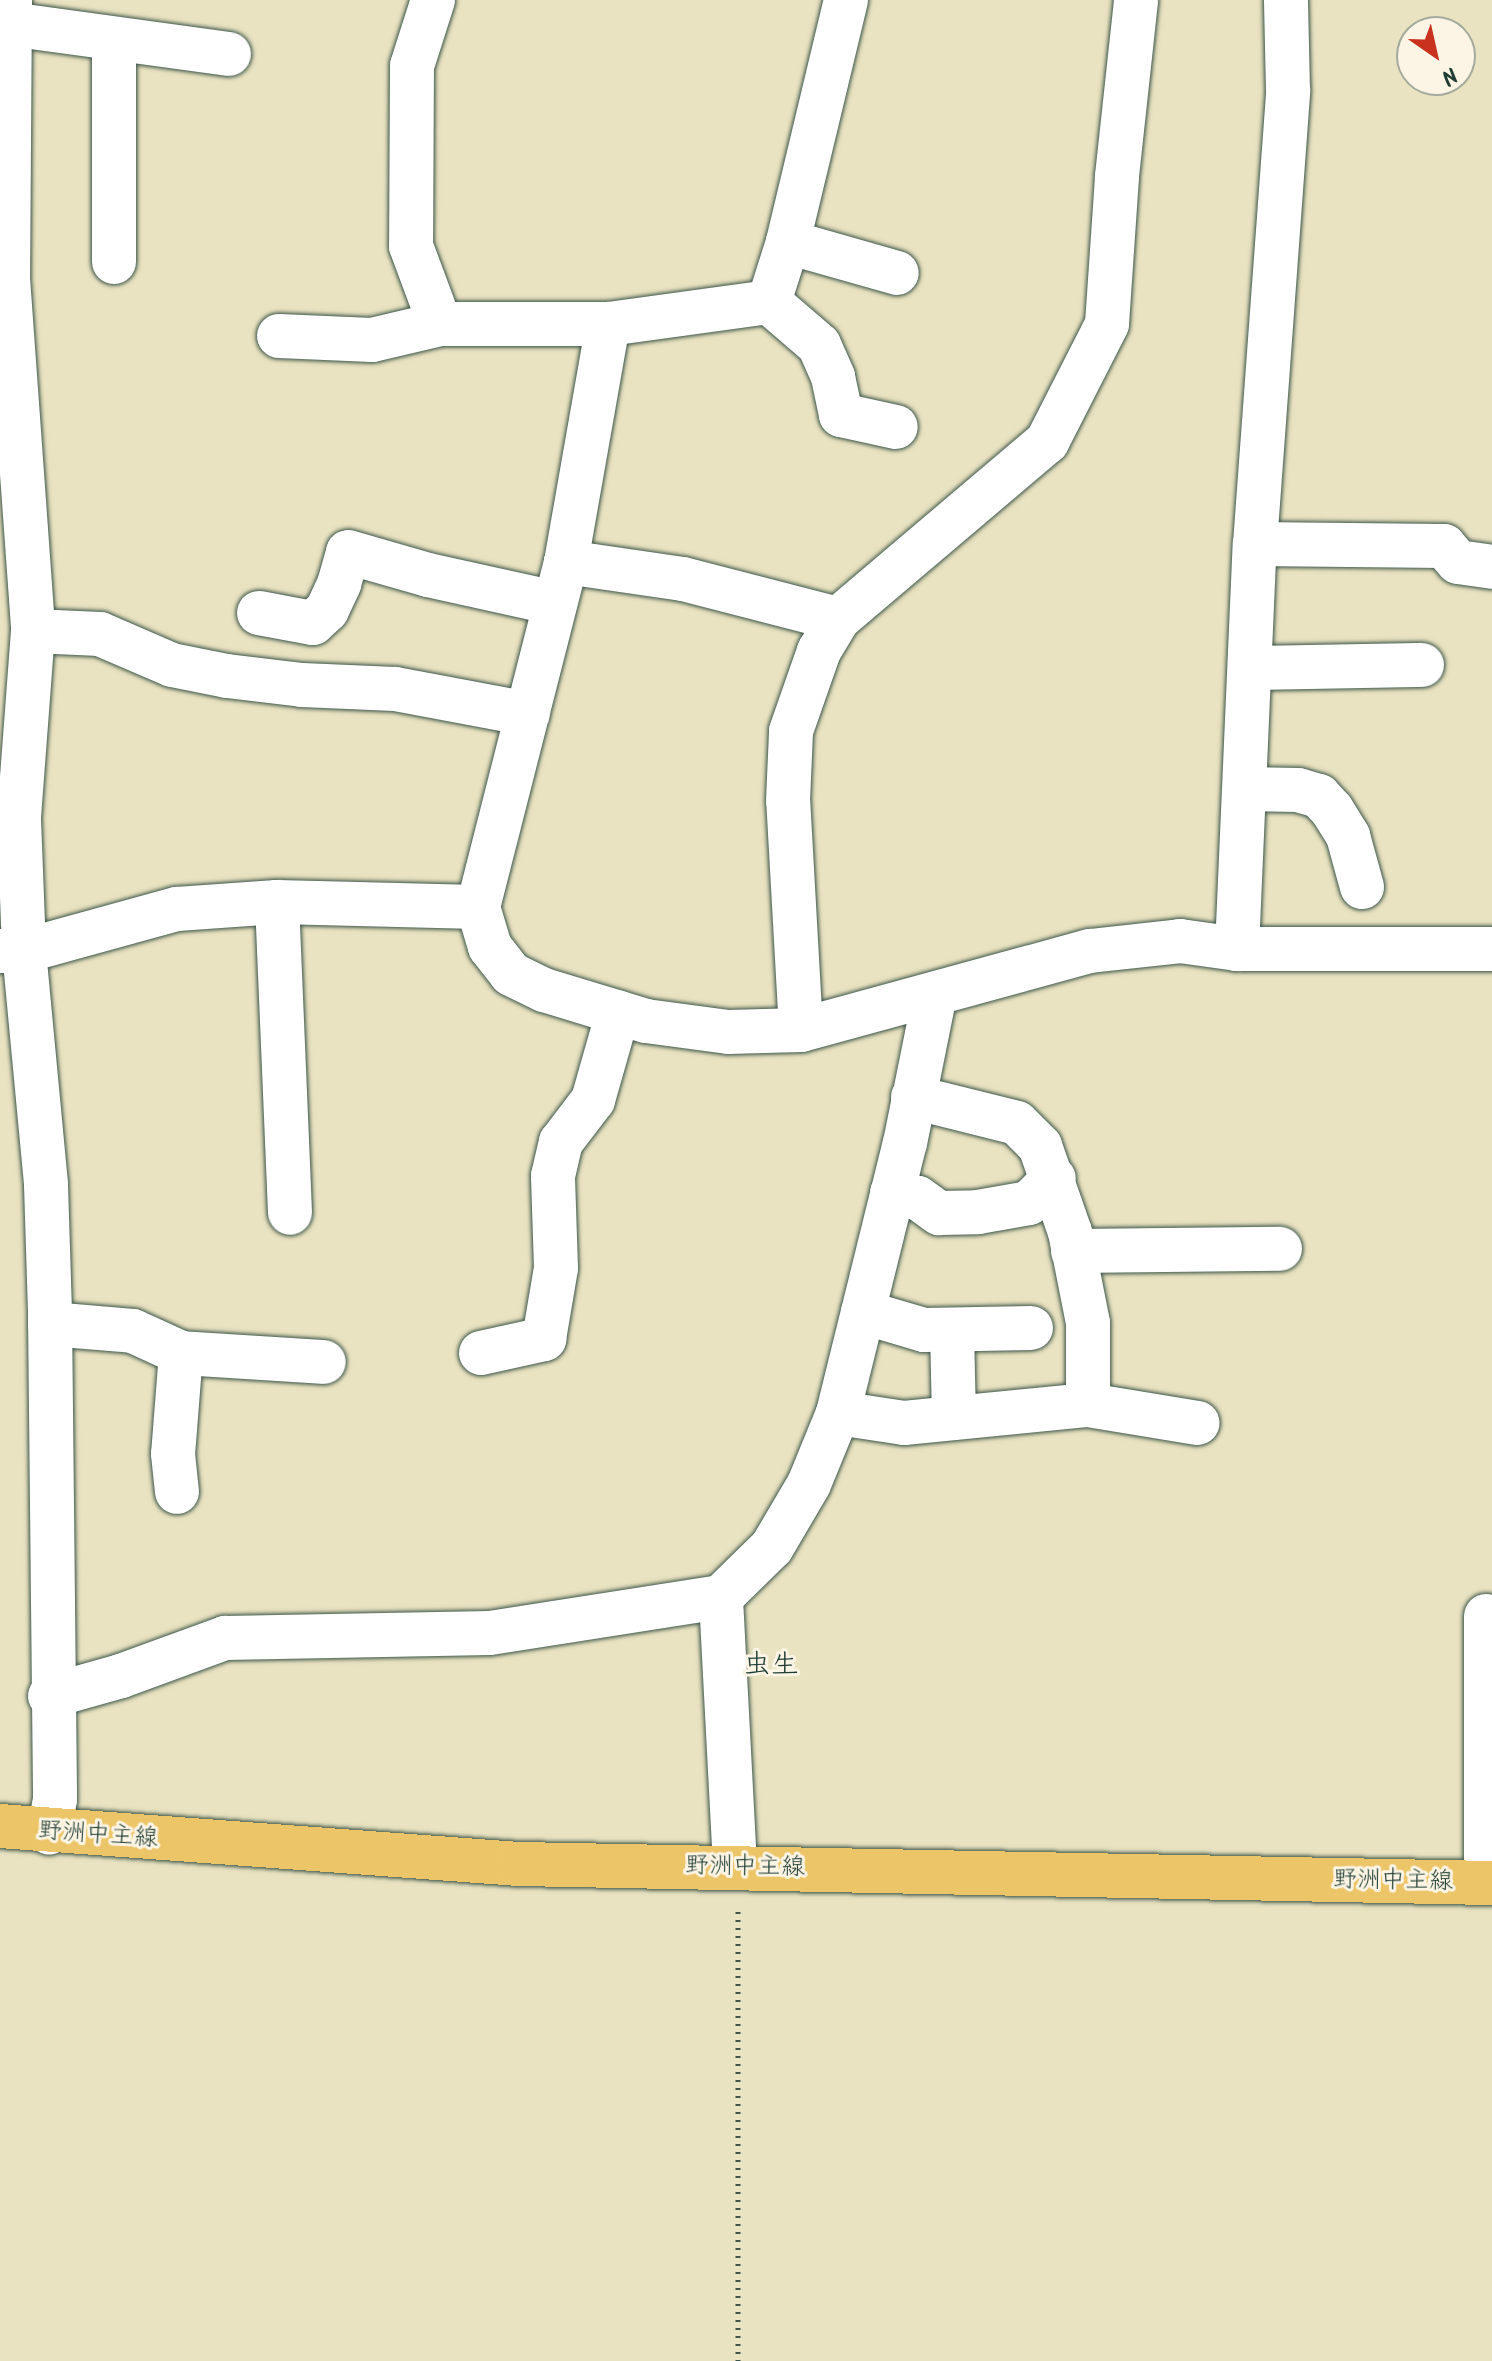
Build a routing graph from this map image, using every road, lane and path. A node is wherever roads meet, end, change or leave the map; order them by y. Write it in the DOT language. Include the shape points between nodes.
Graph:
graph roads {
  1 [pos="433,0"];
  2 [pos="846,0"];
  3 [pos="1136,0"];
  4 [pos="1286,0"];
  5 [pos="10,12"];
  6 [pos="114,39"];
  7 [pos="229,54"];
  8 [pos="788,242"];
  9 [pos="114,262"];
  10 [pos="897,273"];
  11 [pos="769,302"];
  12 [pos="440,324"];
  13 [pos="608,324"];
  14 [pos="279,336"];
  15 [pos="896,427"];
  16 [pos="1255,544"];
  17 [pos="566,562"];
  18 [pos="1492,567"];
  19 [pos="555,603"];
  20 [pos="259,613"];
  21 [pos="838,619"];
  22 [pos="33,631"];
  23 [pos="1422,665"];
  24 [pos="1250,668"];
  25 [pos="528,714"];
  26 [pos="1245,789"];
  27 [pos="10,819"];
  28 [pos="1362,887"];
  29 [pos="277,902"];
  30 [pos="478,907"];
  31 [pos="1237,949"];
  32 [pos="1492,949"];
  33 [pos="12,951"];
  34 [pos="935,994"];
  35 [pos="618,1012"];
  36 [pos="801,1030"];
  37 [pos="913,1097"];
  38 [pos="1054,1178"];
  39 [pos="892,1193"];
  40 [pos="290,1213"];
  41 [pos="1280,1249"];
  42 [pos="1073,1251"];
  43 [pos="863,1312"];
  44 [pos="50,1324"];
  45 [pos="1031,1328"];
  46 [pos="952,1330"];
  47 [pos="181,1353"];
  48 [pos="481,1353"];
  49 [pos="324,1362"];
  50 [pos="1088,1405"];
  51 [pos="838,1413"];
  52 [pos="954,1418"];
  53 [pos="1198,1423"];
  54 [pos="177,1492"];
  55 [pos="721,1597"];
  56 [pos="1486,1616"];
  57 [pos="52,1695"];
  58 [pos="0,1826"];
  59 [pos="49,1832"];
  60 [pos="735,1866"];
  61 [pos="1489,1883"];
  62 [pos="738,2361"];
  1 -- 12 [label="street" via="412,66 411,246"];
  2 -- 8 [label="street"];
  3 -- 21 [label="street" via="1107,324 1047,442"];
  4 -- 16 [label="street" via="1288,90"];
  5 -- 6 [label="street"];
  5 -- 22 [label="street" via="8,278"];
  6 -- 7 [label="street"];
  6 -- 9 [label="street"];
  8 -- 10 [label="street"];
  8 -- 11 [label="street"];
  11 -- 13 [label="street"];
  11 -- 15 [label="street" via="819,345 841,415"];
  12 -- 13 [label="street"];
  12 -- 14 [label="street" via="372,340"];
  13 -- 17 [label="street"];
  16 -- 18 [label="street" via="1444,546 1458,562"];
  16 -- 24 [label="street"];
  17 -- 19 [label="street"];
  17 -- 21 [label="street" via="683,579"];
  19 -- 20 [label="street" via="348,552 327,610 313,623"];
  19 -- 25 [label="street"];
  21 -- 36 [label="street" via="819,651 791,731 788,801"];
  22 -- 25 [label="street" via="100,634 172,665 227,676 395,689"];
  22 -- 27 [label="street"];
  23 -- 24 [label="street"];
  24 -- 26 [label="street"];
  25 -- 30 [label="street"];
  26 -- 28 [label="street" via="1319,796 1348,836"];
  26 -- 31 [label="street"];
  27 -- 33 [label="street"];
  29 -- 30 [label="street"];
  29 -- 33 [label="street" via="177,909"];
  29 -- 40 [label="street"];
  30 -- 35 [label="street" via="490,947 511,974 544,990"];
  31 -- 32 [label="street"];
  31 -- 34 [label="street" via="1180,941 1090,951"];
  33 -- 44 [label="street" via="46,1185"];
  34 -- 36 [label="street"];
  34 -- 37 [label="street"];
  35 -- 36 [label="street" via="728,1032"];
  35 -- 48 [label="street" via="593,1100 561,1142 553,1176 556,1268 544,1339"];
  37 -- 38 [label="street" via="1017,1123 1040,1146"];
  37 -- 39 [label="street"];
  38 -- 39 [label="street" via="1029,1203 978,1212 939,1213 918,1198"];
  38 -- 42 [label="street"];
  39 -- 43 [label="street"];
  41 -- 42 [label="street"];
  42 -- 50 [label="street" via="1088,1323"];
  43 -- 46 [label="street" via="924,1330"];
  43 -- 51 [label="street"];
  44 -- 47 [label="street" via="133,1331"];
  44 -- 57 [label="street"];
  45 -- 46 [label="street"];
  46 -- 52 [label="street"];
  47 -- 49 [label="street"];
  47 -- 54 [label="street" via="173,1454"];
  50 -- 52 [label="street"];
  50 -- 53 [label="street"];
  51 -- 52 [label="street" via="904,1423"];
  51 -- 55 [label="street" via="809,1484 772,1547"];
  55 -- 57 [label="street" via="490,1633 225,1638"];
  55 -- 60 [label="street"];
  56 -- 61 [label="street"];
  57 -- 59 [label="street" via="55,1799"];
  58 -- 59 [label="main road, 野洲中主線"];
  59 -- 60 [label="main road, 野洲中主線" via="519,1864"];
  60 -- 61 [label="main road, 野洲中主線"];
  60 -- 62 [label="path"];
}
